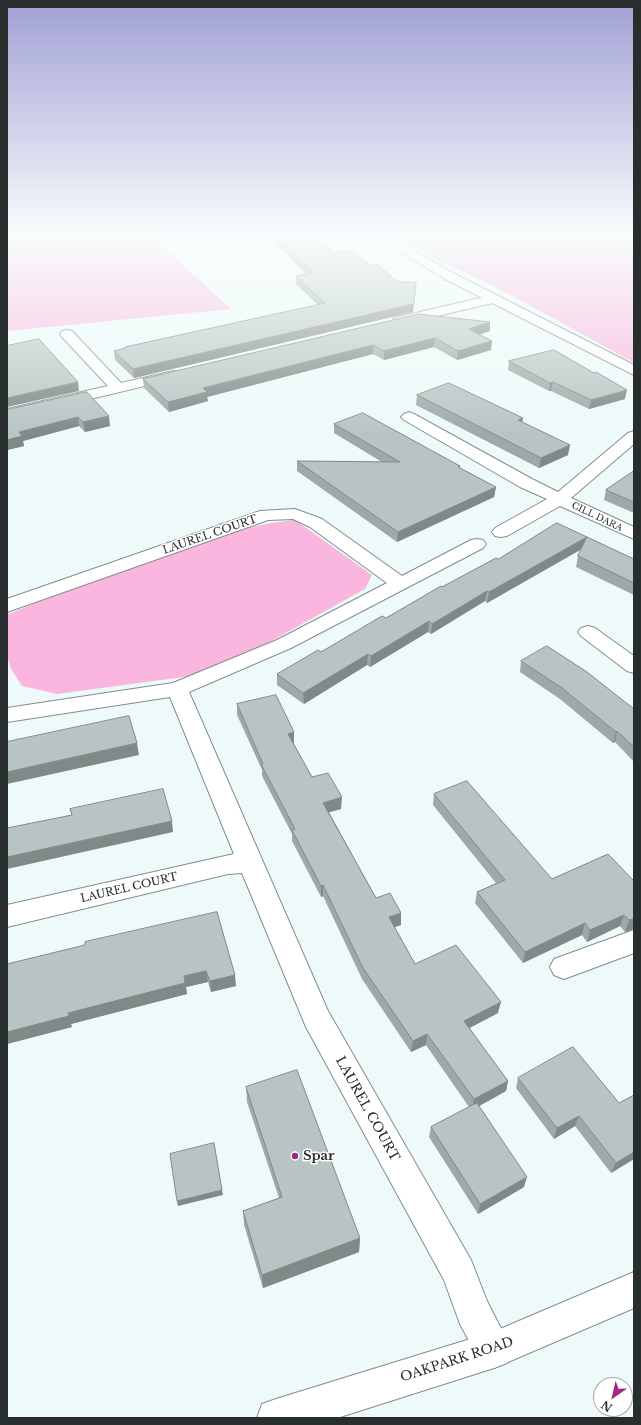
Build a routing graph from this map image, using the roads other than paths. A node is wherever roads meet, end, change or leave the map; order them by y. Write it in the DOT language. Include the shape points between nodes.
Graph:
graph roads {
  1 [pos="484,302"];
  2 [pos="499,302"];
  3 [pos="386,325"];
  4 [pos="67,334"];
  5 [pos="187,371"];
  6 [pos="634,371"];
  7 [pos="118,388"];
  8 [pos="7,414"];
  9 [pos="408,417"];
  10 [pos="634,436"];
  11 [pos="560,499"];
  12 [pos="500,532"];
  13 [pos="634,534"];
  14 [pos="477,544"];
  15 [pos="401,584"];
  16 [pos="7,606"];
  17 [pos="588,632"];
  18 [pos="634,666"];
  19 [pos="177,689"];
  20 [pos="7,715"];
  21 [pos="251,863"];
  22 [pos="7,916"];
  23 [pos="634,942"];
  24 [pos="564,967"];
  25 [pos="634,1290"];
  26 [pos="494,1350"];
  27 [pos="276,1418"];
  1 -- 3 [label="street"];
  2 -- 6 [label="street"];
  4 -- 7 [label="street"];
  5 -- 7 [label="street"];
  7 -- 8 [label="street"];
  9 -- 11 [label="street" via="526,483"];
  10 -- 11 [label="street"];
  11 -- 12 [label="street"];
  11 -- 13 [label="street, CILL DARA"];
  14 -- 15 [label="street"];
  15 -- 16 [label="street, LAUREL COURT" via="316,523 295,514 266,516"];
  15 -- 19 [label="street" via="284,644"];
  17 -- 18 [label="street"];
  19 -- 20 [label="street"];
  19 -- 21 [label="street, LAUREL COURT"];
  21 -- 22 [label="street, LAUREL COURT" via="228,864"];
  21 -- 26 [label="street, LAUREL COURT" via="316,1018 459,1272 473,1311"];
  23 -- 24 [label="street"];
  25 -- 26 [label="street, OAKPARK ROAD"];
  26 -- 27 [label="street, OAKPARK ROAD"];
}
